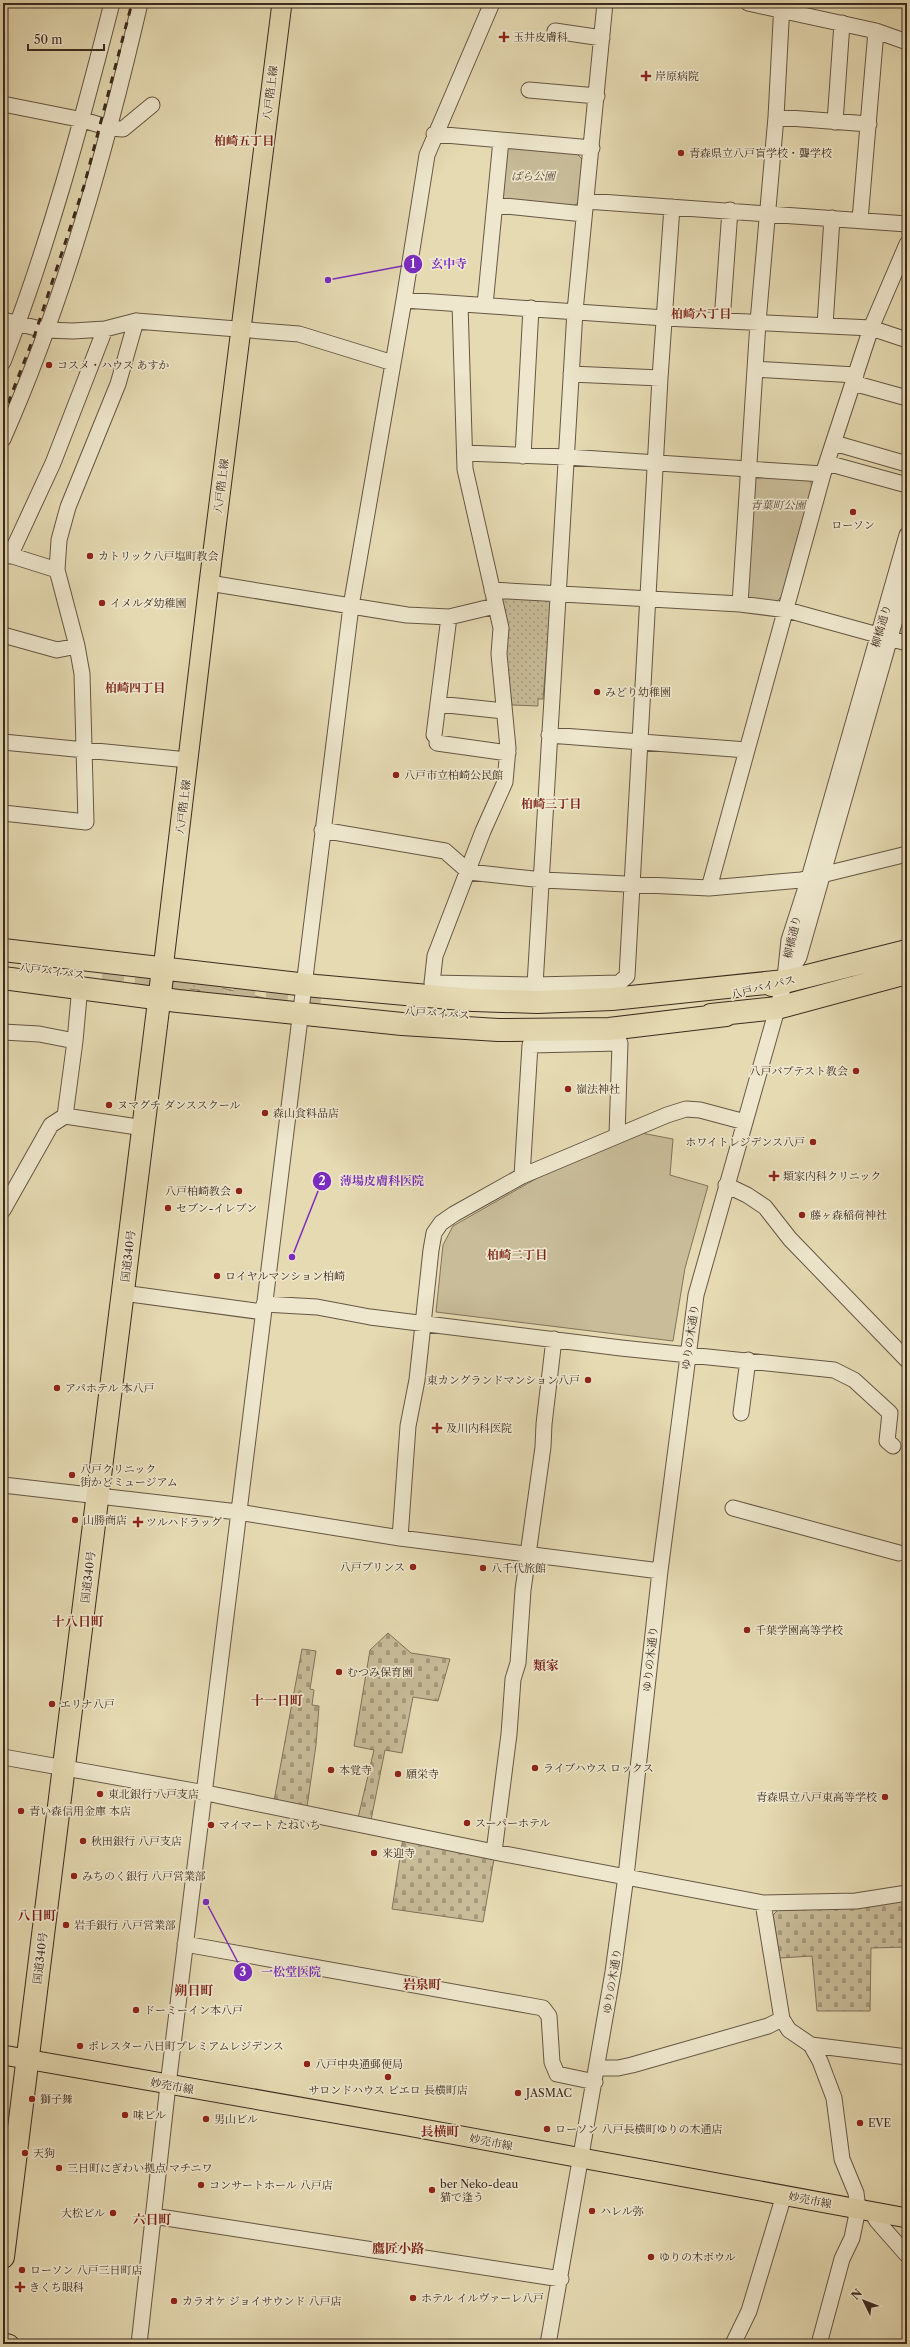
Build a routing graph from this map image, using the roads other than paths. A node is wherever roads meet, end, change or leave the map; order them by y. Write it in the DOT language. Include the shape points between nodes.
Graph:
graph roads {
  1 [pos="112,3"];
  2 [pos="140,3"];
  3 [pos="282,3"];
  4 [pos="492,3"];
  5 [pos="606,3"];
  6 [pos="748,3"];
  7 [pos="782,6"];
  8 [pos="842,23"];
  9 [pos="555,31"];
  10 [pos="876,31"];
  11 [pos="602,38"];
  12 [pos="907,42"];
  13 [pos="529,90"];
  14 [pos="597,96"];
  15 [pos="3,104"];
  16 [pos="152,105"];
  17 [pos="776,117"];
  18 [pos="83,120"];
  19 [pos="835,122"];
  20 [pos="869,124"];
  21 [pos="110,128"];
  22 [pos="434,134"];
  23 [pos="501,140"];
  24 [pos="592,148"];
  25 [pos="494,205"];
  26 [pos="585,207"];
  27 [pos="672,207"];
  28 [pos="730,210"];
  29 [pos="767,212"];
  30 [pos="832,218"];
  31 [pos="860,220"];
  32 [pos="907,224"];
  33 [pos="907,244"];
  34 [pos="404,300"];
  35 [pos="460,304"];
  36 [pos="485,305"];
  37 [pos="530,308"];
  38 [pos="575,311"];
  39 [pos="665,318"];
  40 [pos="3,320"];
  41 [pos="136,321"];
  42 [pos="722,321"];
  43 [pos="758,322"];
  44 [pos="18,323"];
  45 [pos="825,325"];
  46 [pos="240,328"];
  47 [pos="871,328"];
  48 [pos="105,329"];
  49 [pos="46,330"];
  50 [pos="907,340"];
  51 [pos="3,362"];
  52 [pos="392,363"];
  53 [pos="755,369"];
  54 [pos="571,374"];
  55 [pos="660,378"];
  56 [pos="854,379"];
  57 [pos="907,398"];
  58 [pos="3,439"];
  59 [pos="834,443"];
  60 [pos="465,453"];
  61 [pos="523,456"];
  62 [pos="567,457"];
  63 [pos="656,464"];
  64 [pos="907,464"];
  65 [pos="825,469"];
  66 [pos="748,470"];
  67 [pos="907,484"];
  68 [pos="907,535"];
  69 [pos="7,555"];
  70 [pos="57,570"];
  71 [pos="907,578"];
  72 [pos="209,583"];
  73 [pos="492,590"];
  74 [pos="559,594"];
  75 [pos="649,600"];
  76 [pos="740,604"];
  77 [pos="351,606"];
  78 [pos="495,606"];
  79 [pos="788,610"];
  80 [pos="449,617"];
  81 [pos="3,635"];
  82 [pos="884,637"];
  83 [pos="907,644"];
  84 [pos="77,646"];
  85 [pos="438,704"];
  86 [pos="504,711"];
  87 [pos="549,735"];
  88 [pos="640,741"];
  89 [pos="3,742"];
  90 [pos="86,750"];
  91 [pos="747,750"];
  92 [pos="508,753"];
  93 [pos="188,760"];
  94 [pos="3,813"];
  95 [pos="322,830"];
  96 [pos="907,854"];
  97 [pos="469,872"];
  98 [pos="816,877"];
  99 [pos="543,880"];
  100 [pos="632,884"];
  101 [pos="709,888"];
  102 [pos="3,950"];
  103 [pos="907,951"];
  104 [pos="3,964"];
  105 [pos="163,969"];
  106 [pos="907,973"];
  107 [pos="102,977"];
  108 [pos="3,978"];
  109 [pos="785,981"];
  110 [pos="303,985"];
  111 [pos="535,985"];
  112 [pos="79,997"];
  113 [pos="159,998"];
  114 [pos="330,1003"];
  115 [pos="777,1008"];
  116 [pos="299,1013"];
  117 [pos="726,1015"];
  118 [pos="569,1016"];
  119 [pos="3,1032"];
  120 [pos="75,1041"];
  121 [pos="65,1116"];
  122 [pos="745,1122"];
  123 [pos="144,1128"];
  124 [pos="617,1135"];
  125 [pos="522,1176"];
  126 [pos="726,1185"];
  127 [pos="3,1210"];
  128 [pos="123,1293"];
  129 [pos="263,1308"];
  130 [pos="423,1323"];
  131 [pos="554,1339"];
  132 [pos="688,1353"];
  133 [pos="748,1360"];
  134 [pos="907,1360"];
  135 [pos="741,1413"];
  136 [pos="892,1446"];
  137 [pos="3,1485"];
  138 [pos="98,1496"];
  139 [pos="733,1508"];
  140 [pos="238,1512"];
  141 [pos="400,1538"];
  142 [pos="899,1553"];
  143 [pos="528,1555"];
  144 [pos="660,1571"];
  145 [pos="3,1756"];
  146 [pos="64,1769"];
  147 [pos="204,1793"];
  148 [pos="494,1852"];
  149 [pos="626,1876"];
  150 [pos="907,1893"];
  151 [pos="763,1903"];
  152 [pos="185,1944"];
  153 [pos="782,2019"];
  154 [pos="811,2044"];
  155 [pos="3,2055"];
  156 [pos="907,2057"];
  157 [pos="28,2060"];
  158 [pos="596,2075"];
  159 [pos="168,2085"];
  160 [pos="582,2158"];
  161 [pos="784,2195"];
  162 [pos="865,2210"];
  163 [pos="153,2216"];
  164 [pos="907,2218"];
  165 [pos="907,2255"];
  166 [pos="3,2257"];
  167 [pos="561,2279"];
  168 [pos="3,2343"];
  169 [pos="9,2344"];
  170 [pos="139,2344"];
  171 [pos="548,2344"];
  172 [pos="733,2344"];
  173 [pos="819,2344"];
  1 -- 18 [label="street"];
  2 -- 21 [label="street"];
  3 -- 46 [label="main road, 八戸階上線"];
  4 -- 22 [label="street"];
  5 -- 11 [label="street"];
  6 -- 7 [label="street"];
  7 -- 8 [label="street"];
  7 -- 17 [label="street"];
  8 -- 10 [label="street"];
  8 -- 19 [label="street"];
  9 -- 11 [label="street"];
  10 -- 12 [label="street"];
  10 -- 20 [label="street"];
  11 -- 14 [label="street"];
  13 -- 14 [label="street"];
  14 -- 24 [label="street"];
  15 -- 18 [label="street"];
  16 -- 21 [label="street" via="123,129"];
  17 -- 19 [label="street"];
  17 -- 29 [label="street"];
  18 -- 21 [label="street"];
  18 -- 44 [label="street" via="52,226"];
  19 -- 20 [label="street"];
  20 -- 31 [label="street"];
  21 -- 49 [label="street" via="63,284"];
  22 -- 23 [label="street"];
  22 -- 34 [label="street" via="423,177"];
  23 -- 24 [label="street"];
  23 -- 25 [label="street"];
  24 -- 26 [label="street"];
  25 -- 26 [label="street"];
  25 -- 36 [label="street"];
  26 -- 27 [label="street"];
  26 -- 38 [label="street"];
  27 -- 28 [label="street"];
  27 -- 39 [label="street"];
  28 -- 29 [label="street"];
  28 -- 42 [label="street"];
  29 -- 30 [label="street"];
  29 -- 43 [label="street"];
  30 -- 31 [label="street"];
  30 -- 45 [label="street"];
  31 -- 32 [label="street"];
  33 -- 47 [label="street"];
  34 -- 35 [label="street"];
  34 -- 52 [label="street"];
  35 -- 36 [label="street"];
  35 -- 60 [label="street"];
  36 -- 37 [label="street"];
  37 -- 38 [label="street"];
  37 -- 61 [label="street"];
  38 -- 39 [label="street"];
  38 -- 54 [label="street"];
  39 -- 42 [label="street"];
  39 -- 55 [label="street"];
  40 -- 44 [label="street"];
  41 -- 46 [label="street"];
  41 -- 48 [label="street"];
  41 -- 70 [label="street" via="118,384 68,507 59,540"];
  42 -- 43 [label="street"];
  43 -- 45 [label="street"];
  43 -- 53 [label="street"];
  44 -- 49 [label="street"];
  44 -- 51 [label="street"];
  45 -- 47 [label="street"];
  46 -- 52 [label="street" via="299,334"];
  46 -- 72 [label="main road, 八戸階上線"];
  47 -- 50 [label="street"];
  47 -- 56 [label="street"];
  48 -- 49 [label="street"];
  48 -- 69 [label="street" via="53,463"];
  49 -- 58 [label="street"];
  52 -- 77 [label="street"];
  53 -- 56 [label="street"];
  53 -- 66 [label="street"];
  54 -- 55 [label="street"];
  54 -- 62 [label="street"];
  55 -- 63 [label="street"];
  56 -- 57 [label="street"];
  56 -- 59 [label="street"];
  59 -- 64 [label="street"];
  59 -- 65 [label="street"];
  60 -- 61 [label="street"];
  60 -- 73 [label="street" via="465,469"];
  61 -- 62 [label="street"];
  62 -- 63 [label="street"];
  62 -- 74 [label="street"];
  63 -- 66 [label="street"];
  63 -- 75 [label="street"];
  65 -- 66 [label="street"];
  65 -- 67 [label="street"];
  65 -- 79 [label="street"];
  66 -- 76 [label="street"];
  68 -- 82 [label="street, 柳橋通り"];
  69 -- 70 [label="street"];
  70 -- 84 [label="street"];
  71 -- 82 [label="street, 柳橋通り"];
  72 -- 77 [label="street"];
  72 -- 93 [label="main road, 八戸階上線"];
  73 -- 74 [label="street"];
  73 -- 78 [label="street"];
  74 -- 75 [label="street"];
  74 -- 87 [label="street"];
  75 -- 76 [label="street"];
  75 -- 88 [label="street"];
  76 -- 79 [label="street"];
  77 -- 80 [label="street" via="407,615"];
  77 -- 95 [label="street"];
  78 -- 80 [label="street"];
  78 -- 86 [label="street" via="501,628 499,654"];
  79 -- 82 [label="street"];
  79 -- 91 [label="street"];
  80 -- 85 [label="street"];
  81 -- 84 [label="street" via="57,650"];
  82 -- 83 [label="street"];
  82 -- 98 [label="street, 柳橋通り"];
  84 -- 90 [label="street" via="82,674"];
  85 -- 86 [label="street"];
  85 -- 92 [label="street" via="436,739"];
  86 -- 92 [label="street"];
  87 -- 88 [label="street"];
  87 -- 99 [label="street"];
  88 -- 91 [label="street"];
  88 -- 100 [label="street"];
  89 -- 90 [label="street"];
  90 -- 93 [label="street"];
  90 -- 94 [label="street" via="86,822"];
  91 -- 101 [label="street"];
  92 -- 97 [label="street" via="505,782 483,831"];
  93 -- 105 [label="main road, 八戸階上線"];
  95 -- 97 [label="street" via="445,851"];
  95 -- 110 [label="street"];
  96 -- 98 [label="street"];
  97 -- 99 [label="street"];
  97 -- 111 [label="street" via="435,956 432,983"];
  98 -- 101 [label="street"];
  98 -- 109 [label="street, 柳橋通り" via="789,940"];
  99 -- 100 [label="street"];
  99 -- 111 [label="street"];
  100 -- 101 [label="street"];
  100 -- 111 [label="street" via="626,976 619,983"];
  102 -- 105 [label="highway"];
  103 -- 109 [label="highway, 八戸バイパス"];
  104 -- 107 [label="highway, 八戸バイパス"];
  105 -- 110 [label="highway"];
  105 -- 113 [label="highway, 国道340号"];
  106 -- 115 [label="highway, 八戸バイパス"];
  108 -- 113 [label="highway"];
  109 -- 110 [label="highway" via="612,999 537,1002 466,999"];
  109 -- 115 [label="street, ゆりの木通り"];
  109 -- 118 [label="highway, 八戸バイパス" via="744,993"];
  110 -- 116 [label="street"];
  112 -- 120 [label="street"];
  113 -- 116 [label="highway"];
  113 -- 123 [label="highway, 国道340号"];
  114 -- 118 [label="highway, 八戸バイパス" via="428,1013"];
  115 -- 117 [label="highway, 八戸バイパス"];
  115 -- 122 [label="street, ゆりの木通り"];
  116 -- 117 [label="highway" via="402,1024 498,1030 609,1029"];
  116 -- 129 [label="street"];
  117 -- 118 [label="highway, 八戸バイパス"];
  119 -- 120 [label="street" via="39,1034"];
  120 -- 121 [label="street"];
  121 -- 123 [label="street"];
  121 -- 127 [label="street" via="51,1125"];
  122 -- 124 [label="street" via="700,1110 686,1109"];
  122 -- 126 [label="street, ゆりの木通り"];
  123 -- 128 [label="highway, 国道340号"];
  124 -- 125 [label="street"];
  124 -- 125 [label="street" via="620,1043 530,1045"];
  125 -- 130 [label="street" via="454,1214 441,1223 434,1233"];
  126 -- 132 [label="street, ゆりの木通り" via="696,1296"];
  126 -- 134 [label="street" via="747,1194 766,1207 799,1249"];
  128 -- 129 [label="street"];
  128 -- 138 [label="highway, 国道340号"];
  129 -- 130 [label="street" via="317,1307"];
  129 -- 140 [label="street"];
  130 -- 131 [label="street"];
  130 -- 141 [label="street" via="417,1380 408,1426"];
  131 -- 132 [label="street"];
  131 -- 143 [label="street" via="537,1502"];
  132 -- 133 [label="street"];
  132 -- 144 [label="street, ゆりの木通り"];
  133 -- 135 [label="street"];
  133 -- 136 [label="street" via="834,1370 854,1380 890,1413 887,1441"];
  137 -- 138 [label="street"];
  138 -- 140 [label="street"];
  138 -- 146 [label="highway, 国道340号"];
  139 -- 142 [label="street"];
  140 -- 141 [label="street"];
  140 -- 147 [label="street"];
  141 -- 143 [label="street"];
  143 -- 144 [label="street"];
  143 -- 148 [label="street" via="518,1663 513,1679 509,1734"];
  144 -- 149 [label="street, ゆりの木通り"];
  145 -- 146 [label="street"];
  146 -- 147 [label="street"];
  146 -- 157 [label="highway, 国道340号"];
  147 -- 148 [label="street"];
  147 -- 152 [label="street"];
  148 -- 149 [label="street"];
  149 -- 151 [label="street"];
  149 -- 158 [label="street, ゆりの木通り"];
  150 -- 151 [label="street" via="856,1901"];
  151 -- 153 [label="street"];
  152 -- 158 [label="street" via="543,2008 549,2016 552,2062 557,2074"];
  152 -- 159 [label="street"];
  153 -- 154 [label="street" via="789,2030"];
  153 -- 158 [label="street" via="768,2026"];
  154 -- 156 [label="street"];
  154 -- 162 [label="street" via="834,2098 842,2159"];
  155 -- 157 [label="main road, 妙売市線"];
  157 -- 159 [label="main road, 妙売市線"];
  157 -- 166 [label="highway, 国道340号"];
  158 -- 160 [label="street, ゆりの木通り"];
  159 -- 160 [label="main road, 妙売市線"];
  159 -- 163 [label="street"];
  160 -- 161 [label="main road, 妙売市線"];
  160 -- 167 [label="street, ゆりの木通り"];
  161 -- 162 [label="main road, 妙売市線"];
  161 -- 172 [label="street" via="749,2311"];
  162 -- 164 [label="main road, 妙売市線"];
  162 -- 165 [label="street"];
  162 -- 173 [label="street" via="842,2259"];
  163 -- 167 [label="street"];
  163 -- 170 [label="street"];
  167 -- 171 [label="street, ゆりの木通り"];
  168 -- 169 [label="main road"];
}
